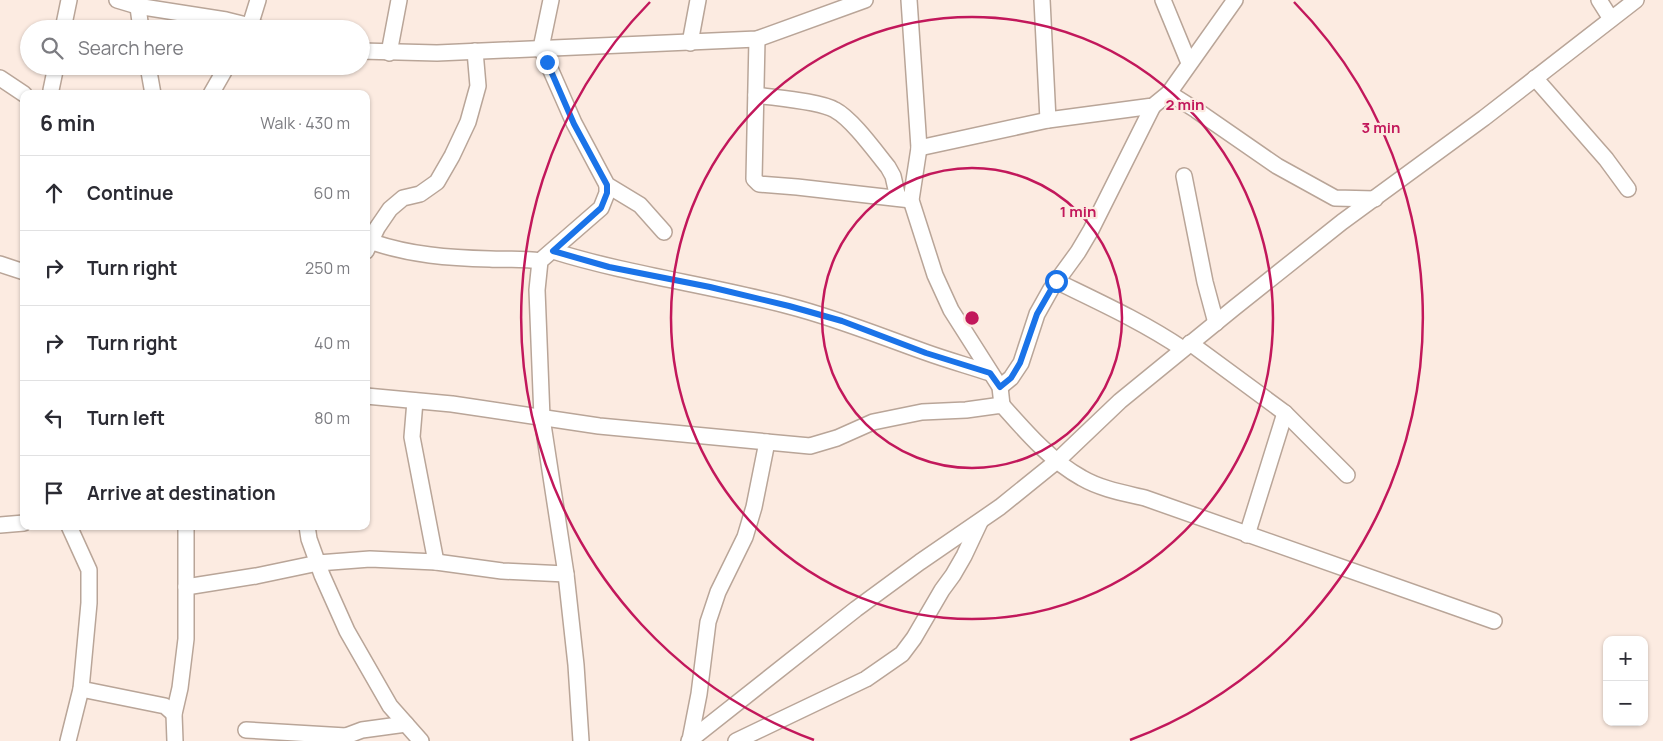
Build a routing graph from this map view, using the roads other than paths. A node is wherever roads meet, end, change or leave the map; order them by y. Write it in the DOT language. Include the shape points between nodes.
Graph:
graph roads {
  1 [pos="69,0"];
  2 [pos="117,0"];
  3 [pos="258,0"];
  4 [pos="399,0"];
  5 [pos="551,0"];
  6 [pos="698,0"];
  7 [pos="865,0"];
  8 [pos="909,0"];
  9 [pos="1042,0"];
  10 [pos="1163,0"];
  11 [pos="1235,0"];
  12 [pos="1599,0"];
  13 [pos="1614,0"];
  14 [pos="1634,2"];
  15 [pos="137,3"];
  16 [pos="1611,19"];
  17 [pos="65,20"];
  18 [pos="140,20"];
  19 [pos="226,20"];
  20 [pos="255,20"];
  21 [pos="757,39"];
  22 [pos="690,43"];
  23 [pos="541,48"];
  24 [pos="475,51"];
  25 [pos="370,52"];
  26 [pos="389,53"];
  27 [pos="1189,63"];
  28 [pos="54,75"];
  29 [pos="150,75"];
  30 [pos="222,75"];
  31 [pos="0,78"];
  32 [pos="1534,78"];
  33 [pos="51,90"];
  34 [pos="152,90"];
  35 [pos="213,90"];
  36 [pos="20,91"];
  37 [pos="1169,93"];
  38 [pos="756,95"];
  39 [pos="1153,106"];
  40 [pos="1048,120"];
  41 [pos="919,148"];
  42 [pos="1184,176"];
  43 [pos="607,185"];
  44 [pos="1628,189"];
  45 [pos="1335,198"];
  46 [pos="904,199"];
  47 [pos="1375,199"];
  48 [pos="1342,222"];
  49 [pos="664,232"];
  50 [pos="370,245"];
  51 [pos="370,247"];
  52 [pos="553,251"];
  53 [pos="540,261"];
  54 [pos="0,264"];
  55 [pos="20,271"];
  56 [pos="1056,281"];
  57 [pos="1216,323"];
  58 [pos="1186,346"];
  59 [pos="990,373"];
  60 [pos="1000,387"];
  61 [pos="370,396"];
  62 [pos="415,401"];
  63 [pos="1002,405"];
  64 [pos="1285,413"];
  65 [pos="542,418"];
  66 [pos="767,442"];
  67 [pos="1056,461"];
  68 [pos="1347,475"];
  69 [pos="981,520"];
  70 [pos="20,523"];
  71 [pos="0,525"];
  72 [pos="71,530"];
  73 [pos="186,530"];
  74 [pos="308,530"];
  75 [pos="1248,535"];
  76 [pos="436,562"];
  77 [pos="318,563"];
  78 [pos="566,574"];
  79 [pos="186,586"];
  80 [pos="1494,621"];
  81 [pos="81,689"];
  82 [pos="174,714"];
  83 [pos="406,724"];
  84 [pos="246,730"];
  85 [pos="346,738"];
  86 [pos="690,740"];
  87 [pos="68,741"];
  88 [pos="175,741"];
  89 [pos="421,741"];
  90 [pos="580,741"];
  91 [pos="736,741"];
  1 -- 17 [label="street"];
  2 -- 15 [label="street"];
  3 -- 20 [label="street"];
  4 -- 26 [label="street"];
  5 -- 23 [label="street"];
  6 -- 22 [label="street"];
  7 -- 21 [label="street"];
  8 -- 41 [label="street"];
  9 -- 40 [label="street"];
  10 -- 27 [label="street"];
  11 -- 27 [label="street"];
  12 -- 16 [label="street"];
  13 -- 14 [label="street"];
  14 -- 16 [label="street"];
  15 -- 18 [label="street"];
  15 -- 19 [label="street"];
  16 -- 32 [label="street"];
  21 -- 22 [label="street"];
  21 -- 38 [label="street"];
  22 -- 23 [label="street"];
  23 -- 24 [label="street"];
  23 -- 43 [label="street" via="574,124"];
  24 -- 26 [label="street"];
  24 -- 50 [label="street" via="478,86 468,122 452,156 437,182 420,194 403,198 390,209"];
  25 -- 26 [label="street"];
  27 -- 37 [label="street"];
  28 -- 33 [label="street"];
  29 -- 34 [label="street"];
  30 -- 35 [label="street"];
  31 -- 36 [label="street"];
  32 -- 44 [label="street" via="1606,159"];
  32 -- 47 [label="street"];
  37 -- 39 [label="street"];
  37 -- 45 [label="street" via="1277,166"];
  38 -- 46 [label="street" via="823,105 846,117 888,166"];
  38 -- 46 [label="street" via="754,180 759,184"];
  39 -- 40 [label="street"];
  39 -- 56 [label="street" via="1091,230"];
  40 -- 41 [label="street"];
  41 -- 46 [label="street"];
  42 -- 57 [label="street"];
  43 -- 49 [label="street" via="640,205"];
  43 -- 52 [label="street" via="601,208"];
  45 -- 47 [label="street"];
  45 -- 48 [label="street"];
  46 -- 59 [label="street" via="951,310"];
  47 -- 48 [label="street"];
  48 -- 57 [label="street"];
  51 -- 53 [label="street" via="466,259"];
  52 -- 53 [label="street"];
  52 -- 59 [label="street" via="609,267 789,306 842,321"];
  53 -- 65 [label="street" via="537,290"];
  54 -- 55 [label="street"];
  56 -- 58 [label="street"];
  56 -- 60 [label="street" via="1037,314 1020,363 1011,378"];
  57 -- 58 [label="street"];
  58 -- 64 [label="street"];
  58 -- 67 [label="street" via="1120,401"];
  59 -- 60 [label="street"];
  60 -- 63 [label="street"];
  61 -- 62 [label="street"];
  62 -- 65 [label="street"];
  62 -- 76 [label="street" via="412,437"];
  63 -- 66 [label="street" via="922,412 873,422 810,446"];
  63 -- 67 [label="street"];
  64 -- 68 [label="street"];
  64 -- 75 [label="street"];
  65 -- 66 [label="street"];
  65 -- 78 [label="street"];
  66 -- 86 [label="street" via="745,537 718,592 708,622"];
  67 -- 69 [label="street"];
  67 -- 75 [label="street" via="1083,479"];
  69 -- 86 [label="street" via="856,609"];
  69 -- 91 [label="street" via="957,569 902,654 866,679"];
  70 -- 71 [label="street"];
  72 -- 81 [label="street" via="89,570"];
  73 -- 79 [label="street"];
  74 -- 77 [label="street"];
  75 -- 80 [label="street"];
  76 -- 77 [label="street" via="370,559"];
  76 -- 78 [label="street" via="502,571"];
  77 -- 79 [label="street"];
  77 -- 83 [label="street" via="347,632 390,706"];
  78 -- 90 [label="street"];
  79 -- 82 [label="street" via="186,639"];
  81 -- 82 [label="street" via="165,706"];
  81 -- 87 [label="street"];
  82 -- 88 [label="street"];
  83 -- 85 [label="street" via="362,730"];
  83 -- 89 [label="street"];
  84 -- 85 [label="street"];
}
